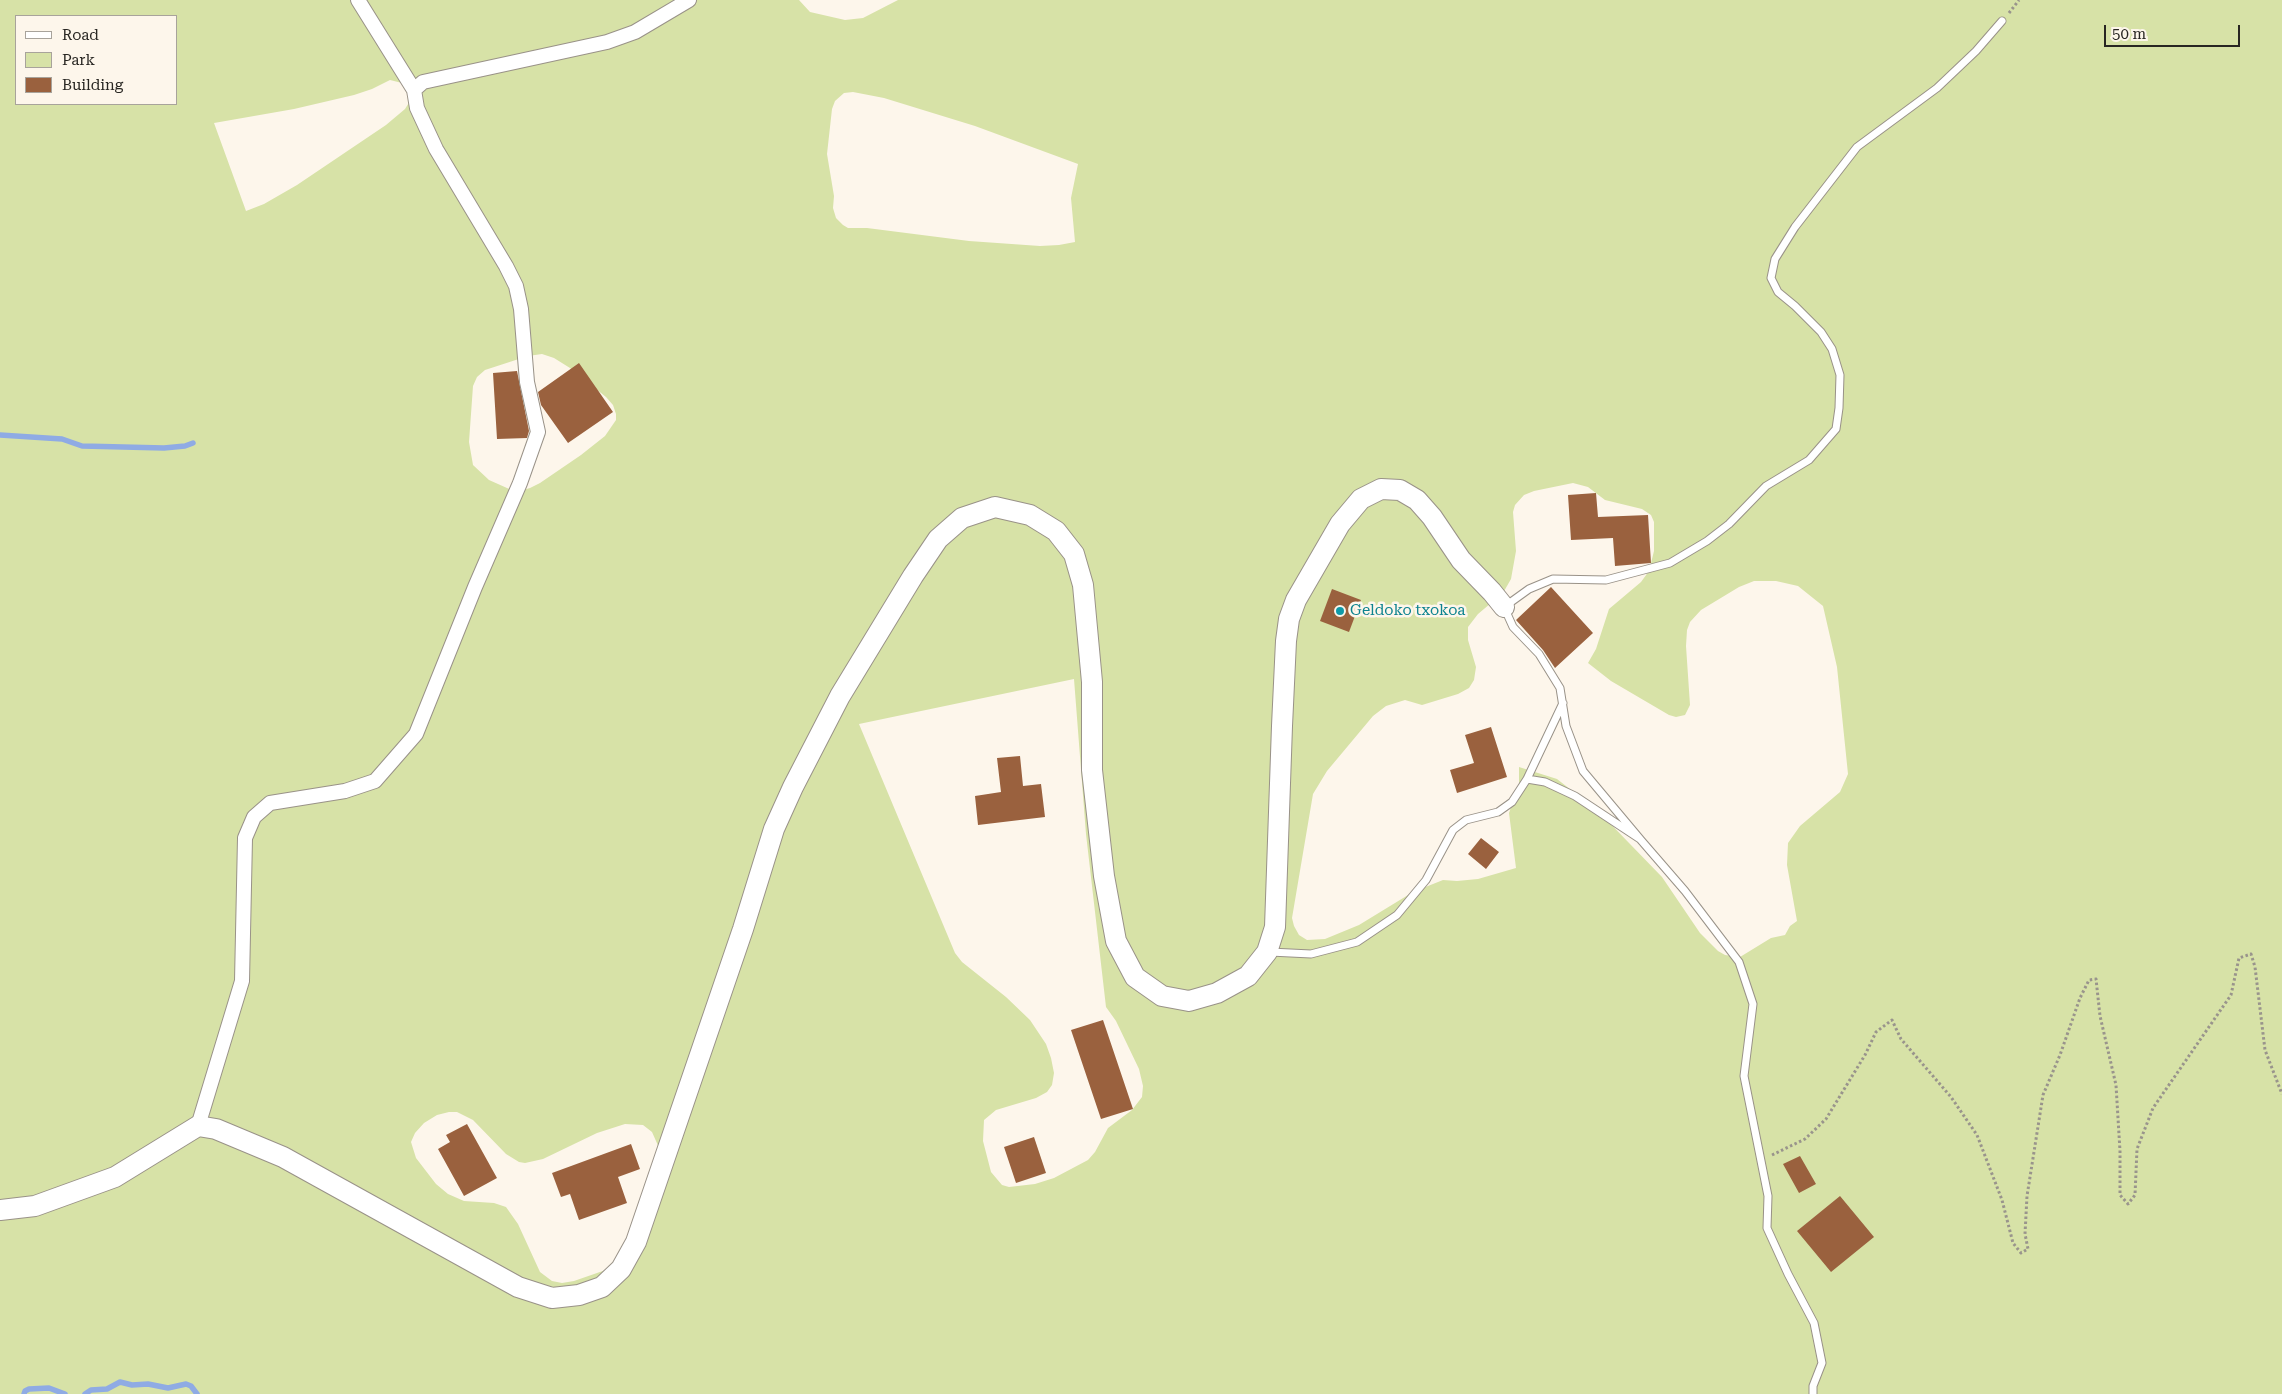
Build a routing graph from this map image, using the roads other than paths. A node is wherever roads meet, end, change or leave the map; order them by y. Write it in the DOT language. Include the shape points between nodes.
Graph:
graph roads {
  1 [pos="358,0"];
  2 [pos="689,0"];
  3 [pos="2002,21"];
  4 [pos="414,90"];
  5 [pos="1504,607"];
  6 [pos="1563,703"];
  7 [pos="1527,780"];
  8 [pos="1640,838"];
  9 [pos="1267,952"];
  10 [pos="198,1126"];
  11 [pos="0,1210"];
  12 [pos="1813,1394"];
  1 -- 4 [label="street"];
  2 -- 4 [label="street" via="635,32 607,42 423,82"];
  3 -- 5 [label="lane" via="1937,88 1857,147 1795,227 1775,259 1770,278 1778,292 1821,332 1832,349 1840,376 1839,408 1836,429 1832,434 1809,460 1766,486 1707,541 1670,563 1606,580 1552,579 1529,589"];
  4 -- 10 [label="street" via="418,108 436,149 516,286 527,382 538,432 416,734 375,781 344,792 270,803 254,818 245,838 242,981"];
  5 -- 6 [label="lane" via="1513,627 1539,654 1560,688"];
  5 -- 9 [label="street" via="1461,560 1417,500 1400,490 1381,489 1362,499 1340,524 1296,600 1289,620 1282,716 1275,928"];
  6 -- 7 [label="lane"];
  6 -- 8 [label="lane" via="1566,726 1583,771"];
  7 -- 8 [label="lane" via="1545,782 1575,796"];
  7 -- 9 [label="lane" via="1512,802 1498,812 1466,820 1454,830 1426,880 1397,915 1358,942 1311,954"];
  8 -- 12 [label="lane" via="1739,962 1753,1004 1744,1076 1768,1196 1767,1228 1814,1324 1822,1363"];
  9 -- 10 [label="street" via="1248,976 1217,993 1189,1001 1162,996 1135,977 1116,941 1104,876 1092,770 1092,682 1083,585 1074,554 1056,531 1030,515 995,507 962,518 938,539 840,696 793,787 774,829 731,966 636,1242 621,1268 602,1287 579,1295 552,1298 518,1287 283,1157 216,1129"];
  10 -- 11 [label="street" via="115,1177 35,1206"];
}
